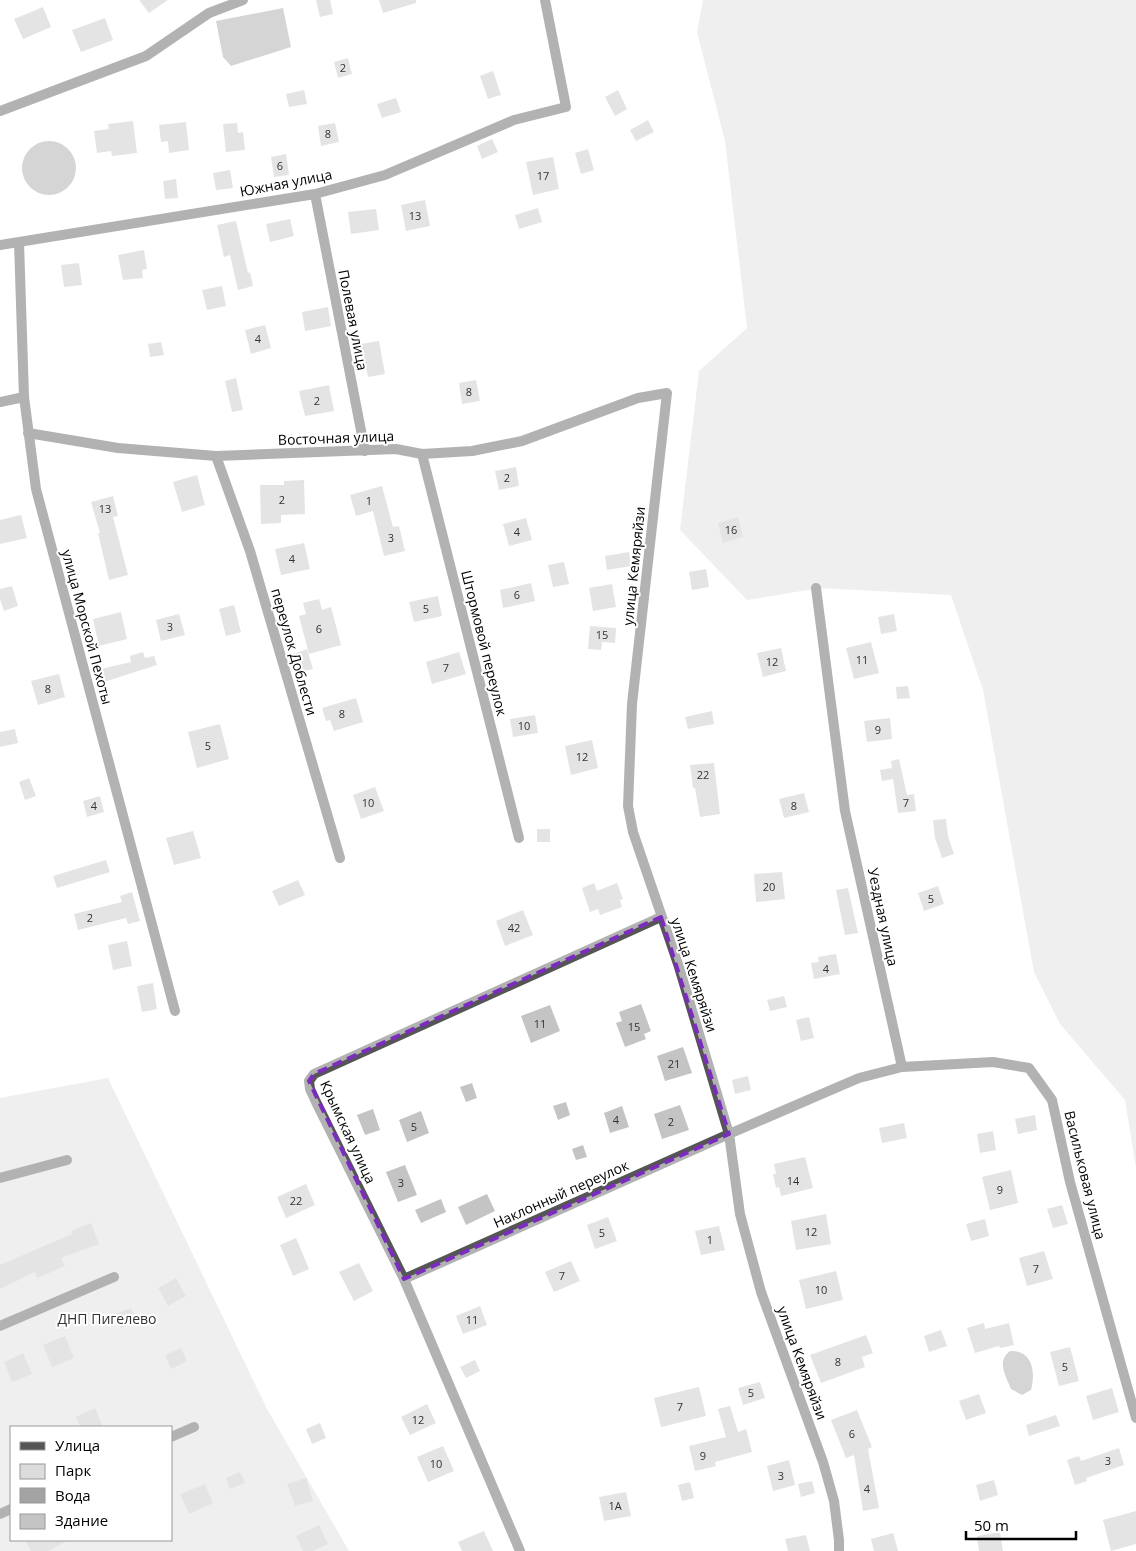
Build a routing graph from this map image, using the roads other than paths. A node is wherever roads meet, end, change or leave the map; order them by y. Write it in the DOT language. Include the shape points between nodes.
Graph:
graph roads {
  1 [pos="243,0"];
  2 [pos="545,0"];
  3 [pos="0,111"];
  4 [pos="315,194"];
  5 [pos="19,242"];
  6 [pos="0,245"];
  7 [pos="667,393"];
  8 [pos="24,397"];
  9 [pos="0,402"];
  10 [pos="28,433"];
  11 [pos="365,451"];
  12 [pos="422,454"];
  13 [pos="216,456"];
  14 [pos="816,588"];
  15 [pos="519,838"];
  16 [pos="340,858"];
  17 [pos="661,917"];
  18 [pos="175,1011"];
  19 [pos="902,1067"];
  20 [pos="728,1134"];
  21 [pos="67,1160"];
  22 [pos="0,1178"];
  23 [pos="114,1277"];
  24 [pos="404,1279"];
  25 [pos="0,1326"];
  26 [pos="1136,1418"];
  27 [pos="194,1427"];
  28 [pos="172,1437"];
  29 [pos="520,1551"];
  30 [pos="839,1551"];
  1 -- 3 [label="street" via="210,13 146,56"];
  2 -- 4 [label="street, Южная улица" via="566,107 514,120 385,175"];
  4 -- 5 [label="street, Южная улица"];
  4 -- 11 [label="street, Полевая улица"];
  5 -- 6 [label="street, Южная улица"];
  5 -- 8 [label="street, улица Морской Пехоты"];
  7 -- 12 [label="street, Восточная улица" via="638,398 522,441 472,451"];
  7 -- 17 [label="street, улица Кемяряйзи" via="632,704 628,781 633,832"];
  8 -- 9 [label="street"];
  8 -- 10 [label="street, улица Морской Пехоты"];
  10 -- 13 [label="street, Восточная улица" via="118,448"];
  10 -- 18 [label="street, улица Морской Пехоты" via="36,489"];
  11 -- 12 [label="street, Восточная улица" via="396,449"];
  11 -- 13 [label="street, Восточная улица"];
  12 -- 15 [label="street, Штормовой переулок"];
  13 -- 16 [label="street, переулок Доблести" via="250,551"];
  14 -- 19 [label="street, Уездная улица" via="846,811"];
  17 -- 20 [label="street, улица Кемяряйзи"];
  17 -- 24 [label="street, Крымская улица" via="314,1074 309,1082 310,1089"];
  19 -- 20 [label="street" via="859,1078"];
  19 -- 26 [label="street, Васильковая улица" via="993,1062 1029,1068 1052,1100 1070,1182"];
  20 -- 24 [label="street, Наклонный переулок"];
  20 -- 30 [label="street, улица Кемяряйзи" via="740,1214 761,1292 823,1462 834,1501"];
  21 -- 22 [label="street"];
  23 -- 25 [label="street"];
  24 -- 29 [label="street, Крымская улица"];
  27 -- 28 [label="street"];
}
